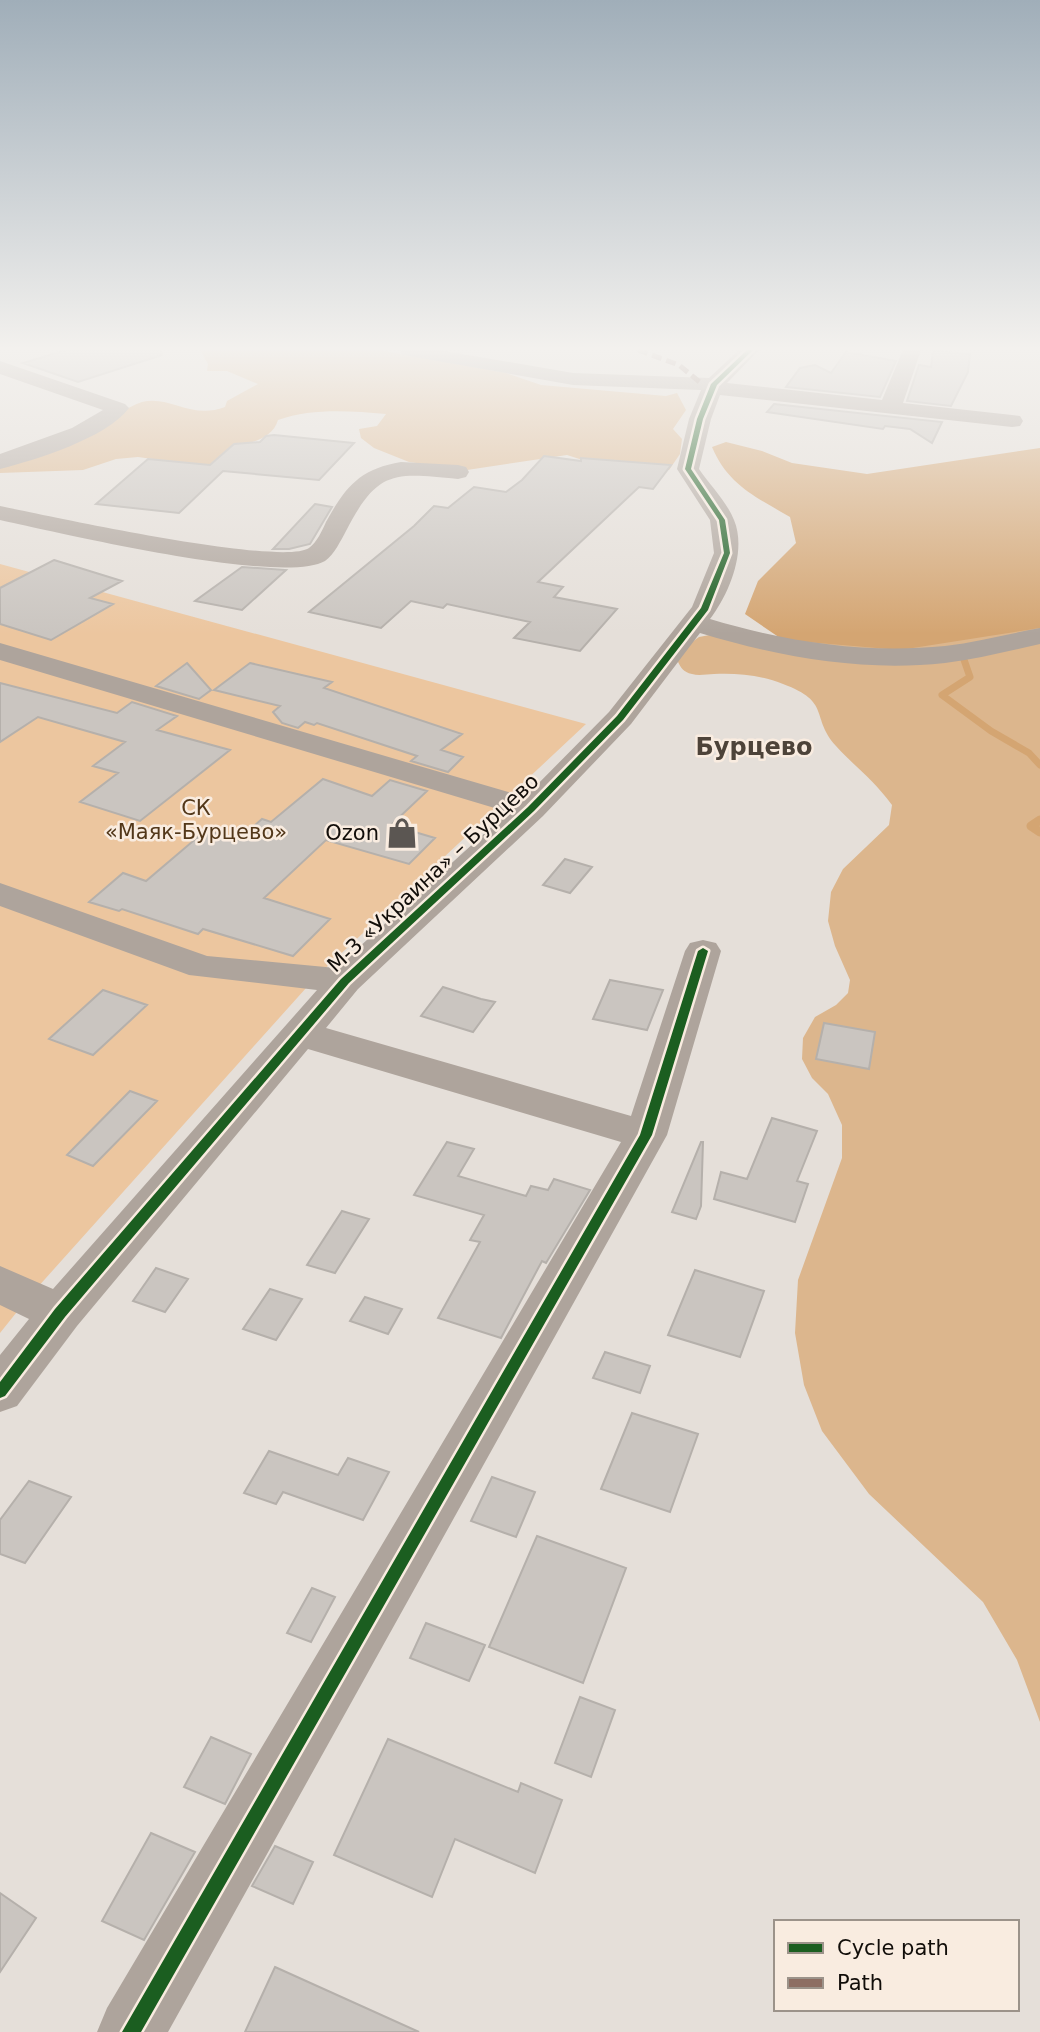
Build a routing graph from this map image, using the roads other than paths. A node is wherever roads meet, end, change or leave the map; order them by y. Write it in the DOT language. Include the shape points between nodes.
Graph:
graph roads {
  1 [pos="47,445"];
  2 [pos="694,445"];
  3 [pos="0,462"];
  4 [pos="458,472"];
  5 [pos="0,513"];
  6 [pos="694,623"];
  7 [pos="1040,636"];
  8 [pos="0,651"];
  9 [pos="531,809"];
  10 [pos="0,894"];
  11 [pos="703,951"];
  12 [pos="345,981"];
  13 [pos="300,1034"];
  14 [pos="646,1135"];
  15 [pos="0,1284"];
  16 [pos="60,1313"];
  17 [pos="0,1392"];
  18 [pos="131,2032"];
  1 -- 3 [label="street"];
  2 -- 6 [label="street, М-3 «Украина» – Бурцево" via="688,469 722,520 727,553 705,608"];
  4 -- 5 [label="street" via="400,469 374,475 349,498 330,540 314,556 297,561 250,559"];
  6 -- 7 [label="street" via="792,648 891,657 945,654"];
  6 -- 9 [label="street, М-3 «Украина» – Бурцево" via="620,718"];
  8 -- 9 [label="street"];
  9 -- 12 [label="street, М-3 «Украина» – Бурцево"];
  10 -- 12 [label="street" via="202,967"];
  11 -- 14 [label="street"];
  12 -- 13 [label="street, М-3 «Украина» – Бурцево"];
  13 -- 14 [label="street"];
  13 -- 16 [label="street, М-3 «Украина» – Бурцево"];
  14 -- 18 [label="street"];
  15 -- 16 [label="street"];
  16 -- 17 [label="street, М-3 «Украина» – Бурцево"];
}
